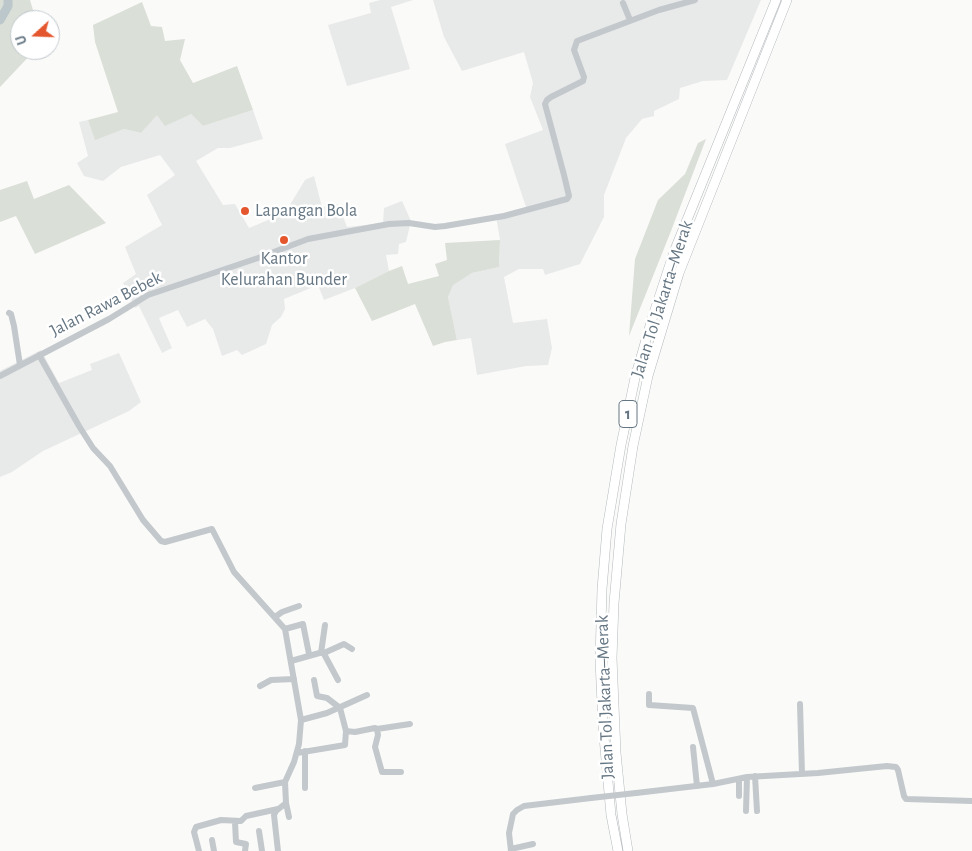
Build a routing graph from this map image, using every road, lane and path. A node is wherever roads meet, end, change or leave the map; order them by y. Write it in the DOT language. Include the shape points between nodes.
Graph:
graph roads {
  1 [pos="695,0"];
  2 [pos="776,0"];
  3 [pos="787,0"];
  4 [pos="622,2"];
  5 [pos="630,20"];
  6 [pos="9,313"];
  7 [pos="39,355"];
  8 [pos="20,365"];
  9 [pos="0,376"];
  10 [pos="298,606"];
  11 [pos="275,617"];
  12 [pos="325,625"];
  13 [pos="285,629"];
  14 [pos="352,649"];
  15 [pos="322,653"];
  16 [pos="309,654"];
  17 [pos="291,660"];
  18 [pos="294,679"];
  19 [pos="314,680"];
  20 [pos="338,680"];
  21 [pos="260,686"];
  22 [pos="649,694"];
  23 [pos="367,695"];
  24 [pos="800,704"];
  25 [pos="340,708"];
  26 [pos="301,720"];
  27 [pos="410,724"];
  28 [pos="377,729"];
  29 [pos="346,731"];
  30 [pos="692,747"];
  31 [pos="305,751"];
  32 [pos="297,753"];
  33 [pos="400,772"];
  34 [pos="802,774"];
  35 [pos="756,776"];
  36 [pos="747,777"];
  37 [pos="739,779"];
  38 [pos="285,782"];
  39 [pos="713,784"];
  40 [pos="697,786"];
  41 [pos="255,788"];
  42 [pos="305,788"];
  43 [pos="739,796"];
  44 [pos="972,801"];
  45 [pos="286,803"];
  46 [pos="278,809"];
  47 [pos="746,811"];
  48 [pos="757,811"];
  49 [pos="289,817"];
  50 [pos="236,822"];
  51 [pos="259,831"];
  52 [pos="212,840"];
  53 [pos="533,844"];
  54 [pos="511,850"];
  55 [pos="199,851"];
  56 [pos="214,851"];
  57 [pos="246,851"];
  58 [pos="262,851"];
  59 [pos="278,851"];
  60 [pos="618,851"];
  61 [pos="628,851"];
  1 -- 5 [label="street, Jalan Rawa Bebek"];
  2 -- 60 [label="highway, Jalan Tol Jakarta–Merak / 1" via="674,252 645,344 621,445 607,529 600,660 611,816"];
  3 -- 61 [label="highway, Jalan Tol Jakarta–Merak / 1" via="680,273 648,376 633,446 621,524 612,658 616,754"];
  4 -- 5 [label="street"];
  5 -- 7 [label="street, Jalan Rawa Bebek" via="577,41 574,50 583,81 547,100 546,110 569,196 567,199 504,216 445,226 406,223 308,239 148,295 110,319"];
  6 -- 8 [label="street"];
  7 -- 8 [label="street, Jalan Rawa Bebek"];
  7 -- 11 [label="street" via="93,448 110,466 160,541 212,529 234,572"];
  8 -- 9 [label="street, Jalan Rawa Bebek"];
  10 -- 11 [label="street"];
  11 -- 13 [label="street"];
  12 -- 15 [label="street"];
  13 -- 16 [label="street" via="304,624"];
  13 -- 17 [label="street"];
  14 -- 15 [label="street" via="344,644"];
  15 -- 16 [label="street"];
  15 -- 20 [label="street"];
  16 -- 17 [label="street"];
  17 -- 18 [label="street"];
  18 -- 21 [label="street" via="270,680"];
  18 -- 26 [label="street"];
  19 -- 25 [label="street" via="316,696 327,698"];
  22 -- 39 [label="street" via="649,705 693,708"];
  23 -- 25 [label="street"];
  24 -- 34 [label="street"];
  25 -- 26 [label="street"];
  25 -- 29 [label="street"];
  26 -- 32 [label="street"];
  27 -- 28 [label="street"];
  28 -- 29 [label="street"];
  28 -- 33 [label="street" via="378,740 374,748 382,772"];
  29 -- 31 [label="street" via="345,745"];
  30 -- 40 [label="street"];
  31 -- 32 [label="street"];
  31 -- 42 [label="street"];
  32 -- 38 [label="street"];
  34 -- 35 [label="street"];
  34 -- 44 [label="street" via="896,767 906,799"];
  35 -- 36 [label="street"];
  35 -- 48 [label="street"];
  36 -- 37 [label="street"];
  36 -- 47 [label="street"];
  37 -- 39 [label="street"];
  37 -- 43 [label="street"];
  38 -- 41 [label="street"];
  38 -- 45 [label="street"];
  39 -- 40 [label="street"];
  40 -- 54 [label="street, bridge" via="520,808 513,814 510,824"];
  45 -- 46 [label="street"];
  45 -- 49 [label="street"];
  46 -- 50 [label="street" via="246,816"];
  46 -- 59 [label="street" via="274,818"];
  50 -- 55 [label="street" via="221,820 196,827 194,832"];
  50 -- 57 [label="street" via="236,842 246,844"];
  51 -- 58 [label="street"];
  52 -- 56 [label="street"];
  53 -- 54 [label="street"];
}
